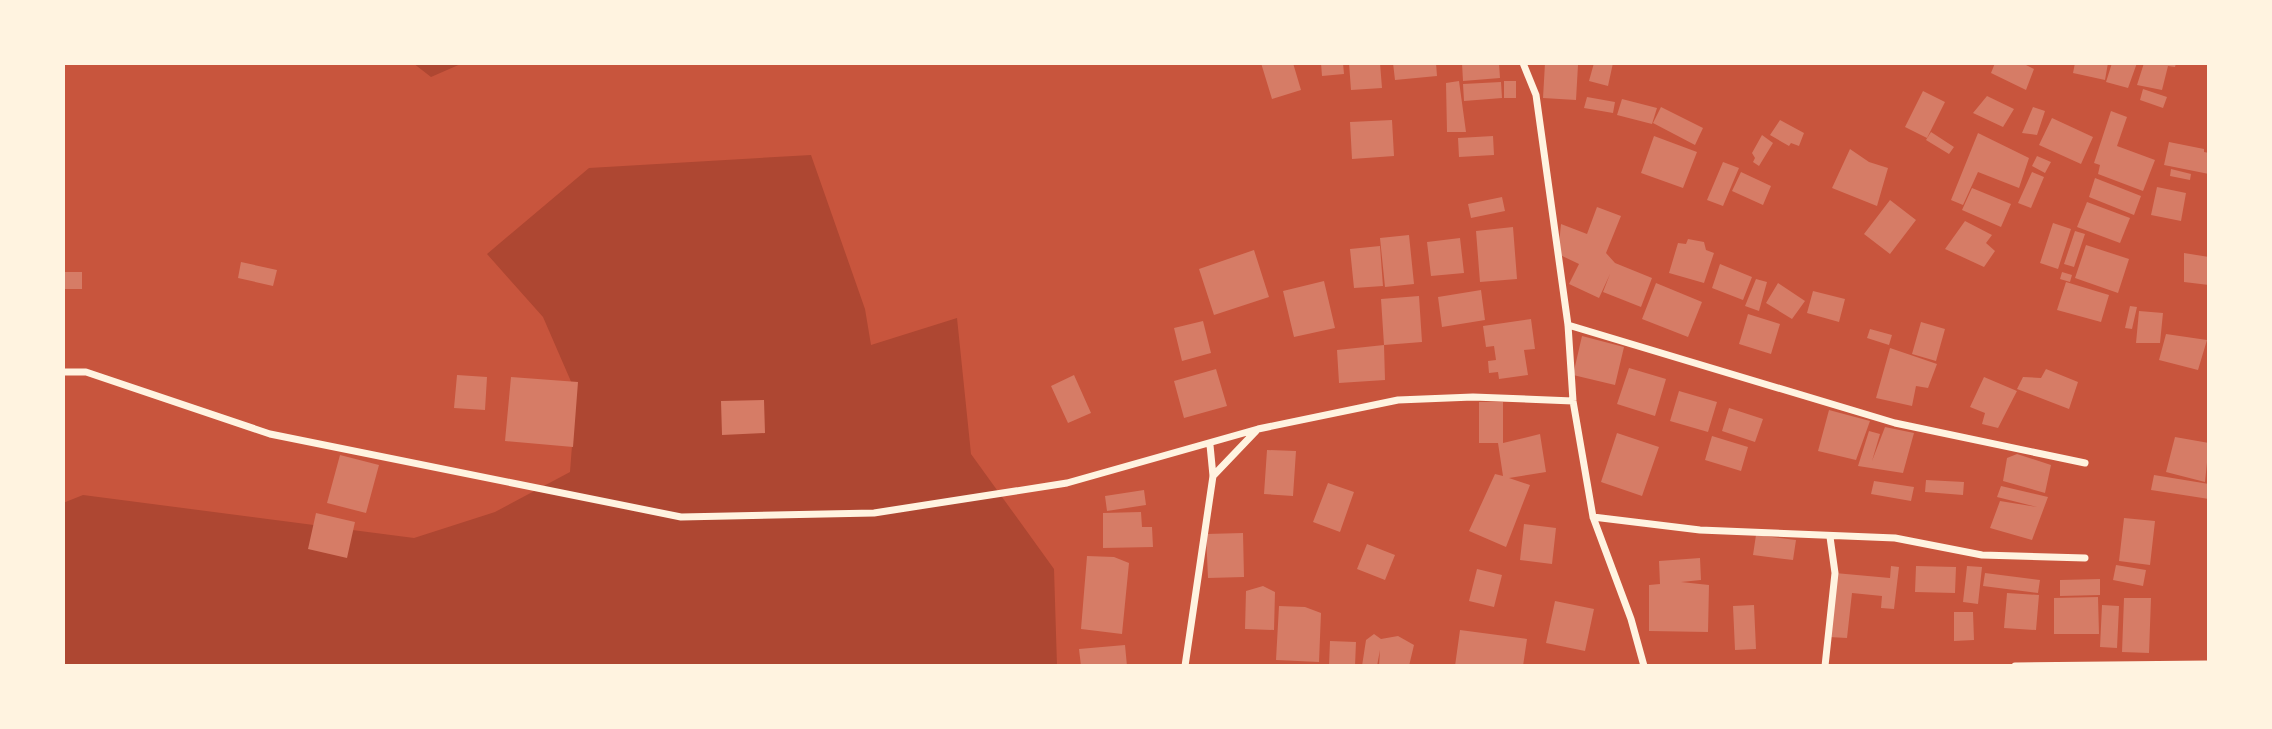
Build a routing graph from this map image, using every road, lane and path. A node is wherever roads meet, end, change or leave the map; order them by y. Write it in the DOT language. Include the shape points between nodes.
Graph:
graph roads {
  1 [pos="1523,63"];
  2 [pos="1568,326"];
  3 [pos="63,372"];
  4 [pos="1573,401"];
  5 [pos="1258,429"];
  6 [pos="1210,445"];
  7 [pos="2085,463"];
  8 [pos="1213,476"];
  9 [pos="1593,517"];
  10 [pos="1830,537"];
  11 [pos="2085,558"];
  12 [pos="2209,664"];
  13 [pos="1185,666"];
  14 [pos="1644,666"];
  15 [pos="1825,666"];
  16 [pos="2015,666"];
  1 -- 2 [label="street" via="1536,95"];
  2 -- 4 [label="street"];
  2 -- 7 [label="street" via="1895,423"];
  3 -- 6 [label="street" via="86,372 270,433 681,517 874,513 1067,483"];
  4 -- 5 [label="street" via="1398,400"];
  4 -- 9 [label="street"];
  5 -- 6 [label="street"];
  5 -- 8 [label="street"];
  6 -- 8 [label="street"];
  8 -- 13 [label="street"];
  9 -- 10 [label="street" via="1700,530"];
  9 -- 14 [label="street" via="1632,619"];
  10 -- 11 [label="street" via="1895,538 1982,555"];
  10 -- 15 [label="street" via="1835,573"];
  12 -- 16 [label="street"];
}
